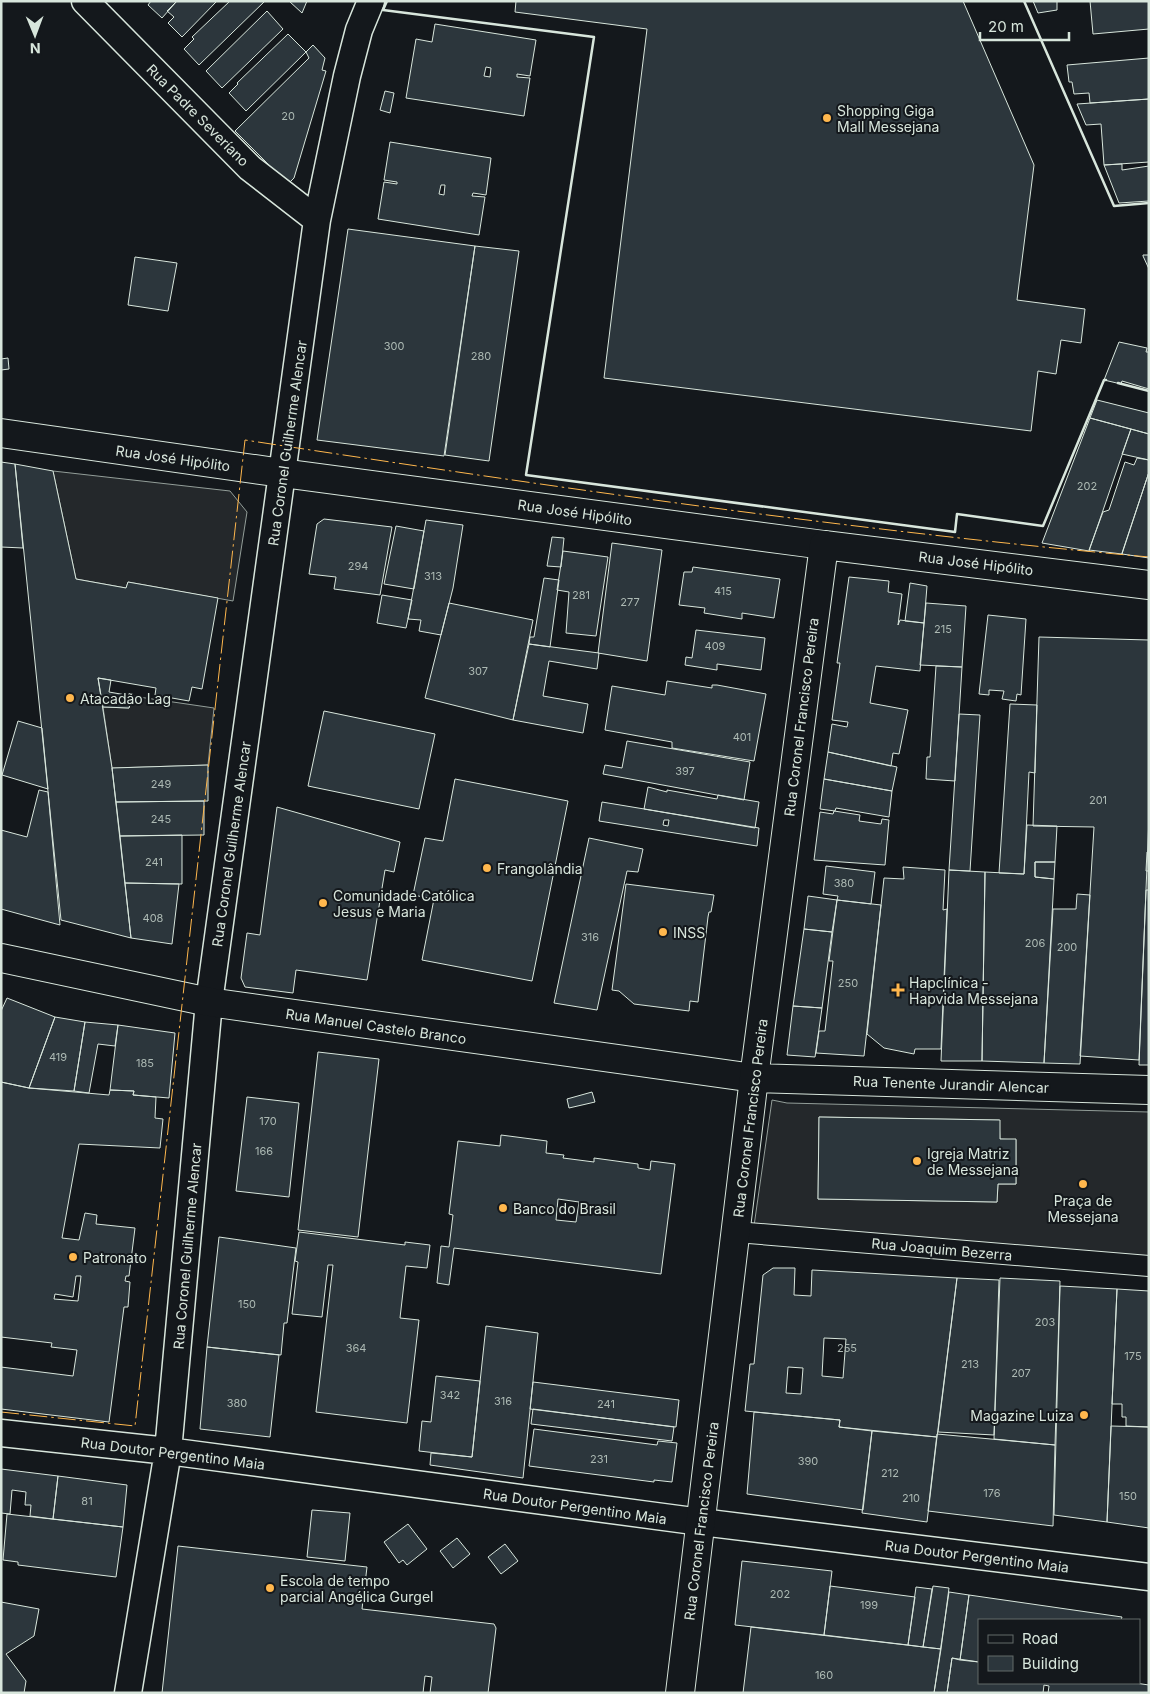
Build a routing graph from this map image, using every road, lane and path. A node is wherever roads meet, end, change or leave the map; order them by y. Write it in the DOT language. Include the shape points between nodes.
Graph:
graph roads {
  1 [pos="86,1"];
  2 [pos="371,1"];
  3 [pos="318,220"];
  4 [pos="1,433"];
  5 [pos="282,473"];
  6 [pos="824,545"];
  7 [pos="1149,584"];
  8 [pos="1,958"];
  9 [pos="209,1002"];
  10 [pos="754,1078"];
  11 [pos="1149,1090"];
  12 [pos="736,1232"];
  13 [pos="1149,1266"];
  14 [pos="1,1433"];
  15 [pos="168,1451"];
  16 [pos="701,1522"];
  17 [pos="1149,1577"];
  18 [pos="128,1693"];
  19 [pos="680,1693"];
  1 -- 3 [label="street, Rua Padre Severíano" via="250,168"];
  2 -- 3 [label="street, Rua Coronel Guilherme Alencar" via="347,76"];
  3 -- 5 [label="street, Rua Coronel Guilherme Alencar"];
  4 -- 5 [label="main road, Rua José Hipólito"];
  5 -- 6 [label="main road, Rua José Hipólito"];
  5 -- 9 [label="street, Rua Coronel Guilherme Alencar"];
  6 -- 7 [label="main road, Rua José Hipólito"];
  6 -- 10 [label="main road, Rua Coronel Francisco Pereira"];
  8 -- 9 [label="main road, Rua Manuel Castelo Branco"];
  9 -- 10 [label="main road, Rua Manuel Castelo Branco"];
  9 -- 15 [label="street, Rua Coronel Guilherme Alencar"];
  10 -- 11 [label="main road, Rua Tenente Jurandir Alencar"];
  10 -- 12 [label="main road, Rua Coronel Francisco Pereira"];
  12 -- 13 [label="street, Rua Joaquim Bezerra"];
  12 -- 16 [label="main road, Rua Coronel Francisco Pereira"];
  14 -- 15 [label="street, Rua Doutor Pergentino Maia"];
  15 -- 16 [label="street, Rua Doutor Pergentino Maia"];
  15 -- 18 [label="street, Rua Coronel Guilherme Alencar"];
  16 -- 17 [label="street, Rua Doutor Pergentino Maia"];
  16 -- 19 [label="main road, Rua Coronel Francisco Pereira"];
}
